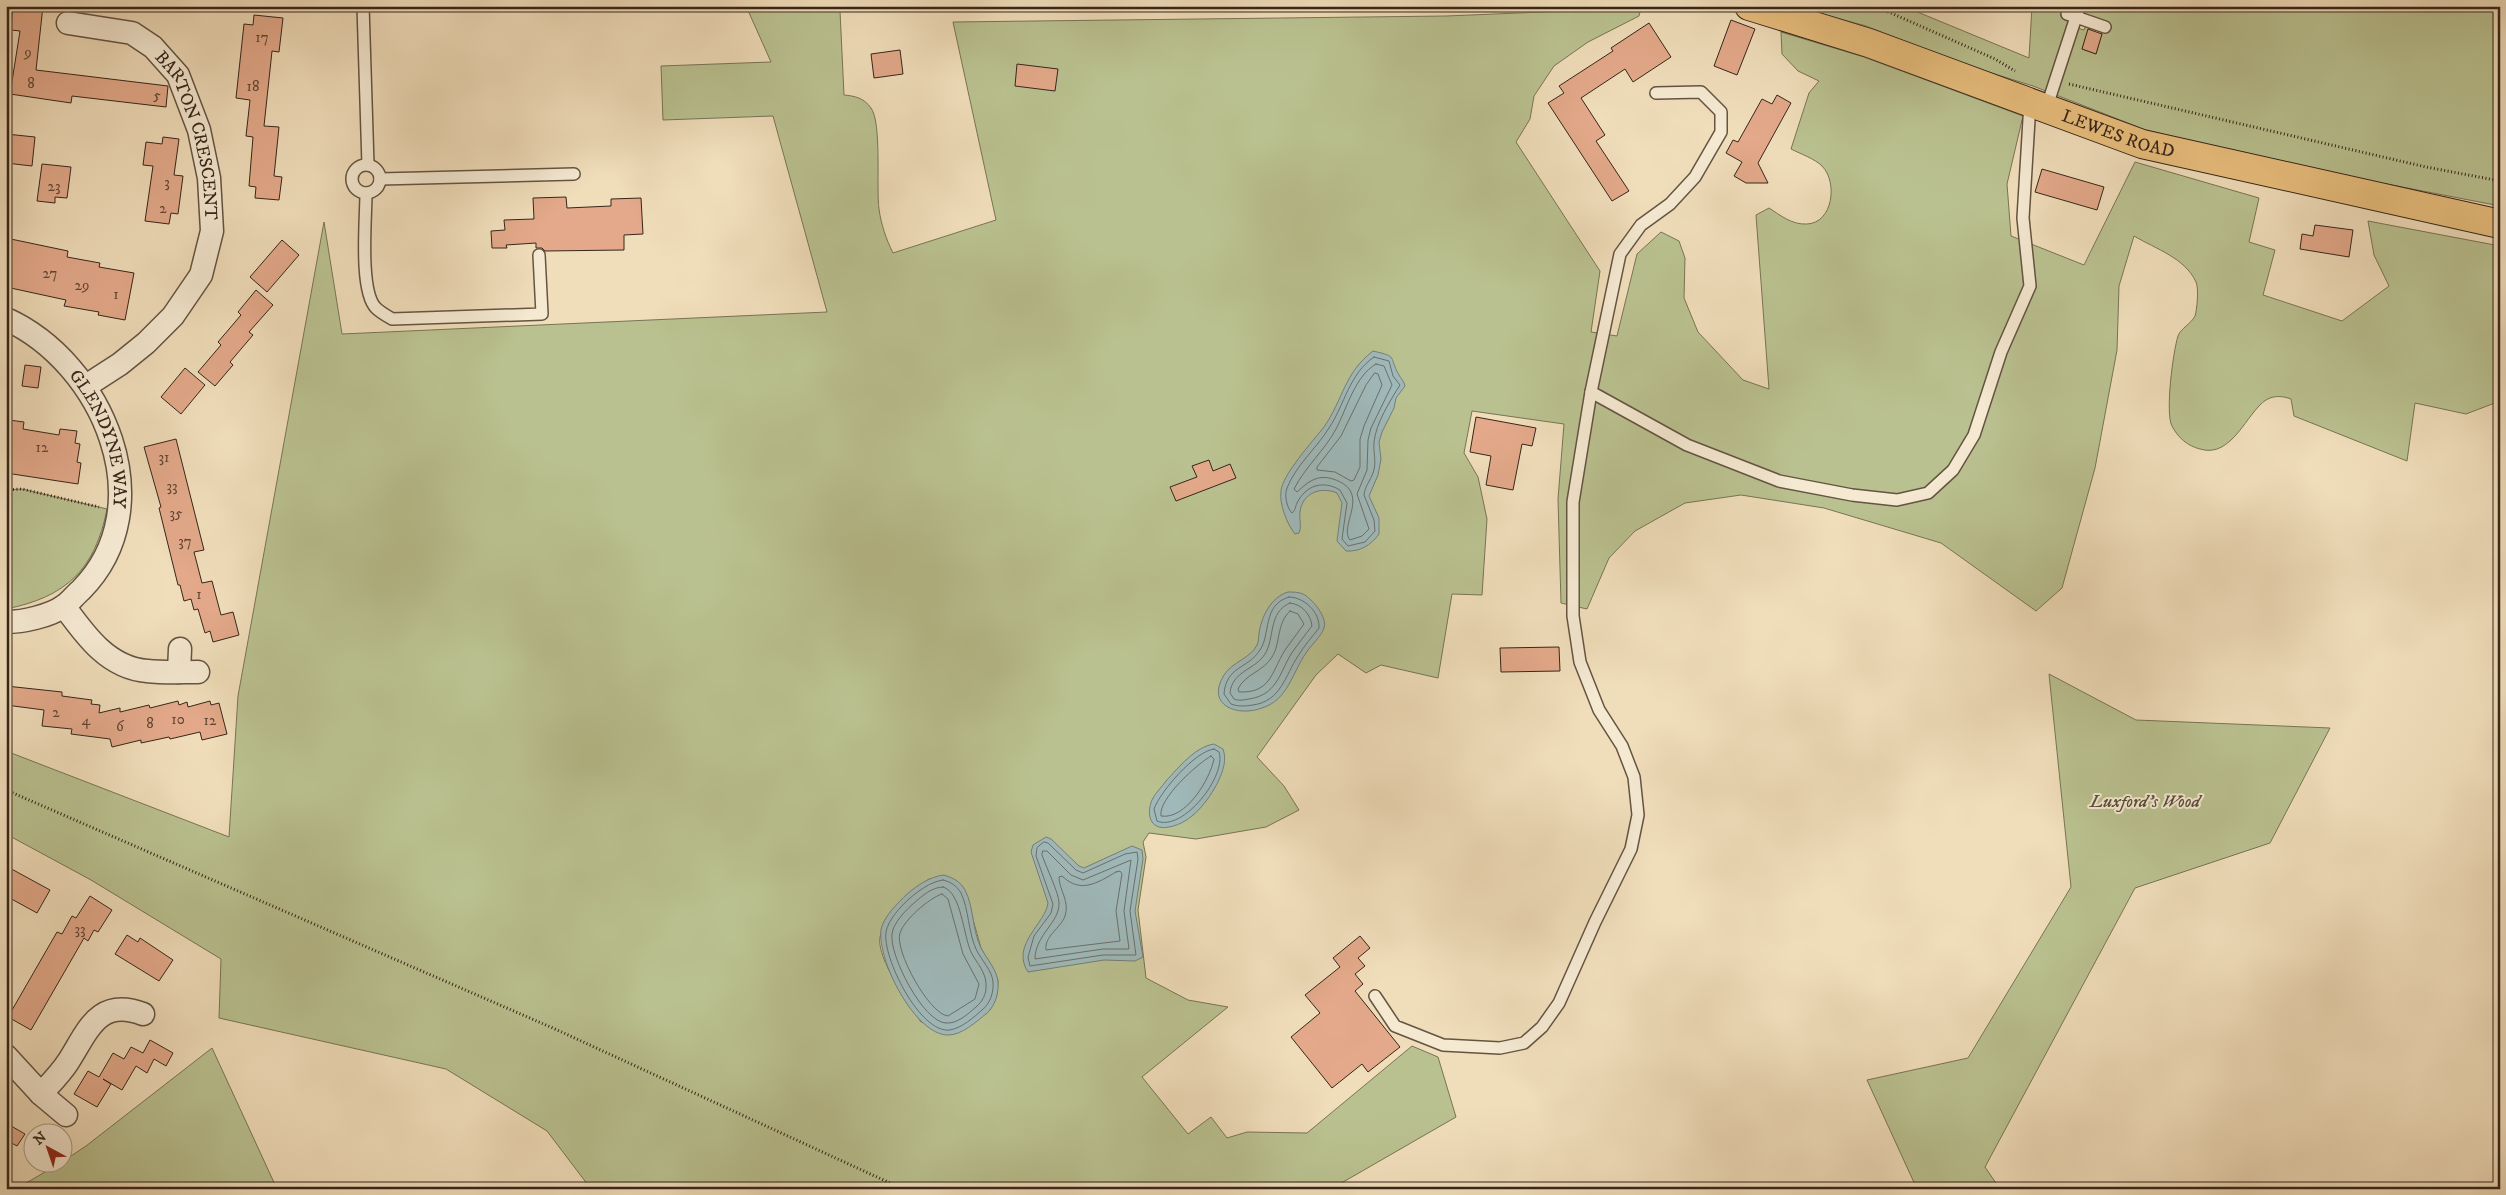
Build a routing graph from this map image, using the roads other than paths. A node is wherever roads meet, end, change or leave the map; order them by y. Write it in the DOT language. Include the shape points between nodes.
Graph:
graph roads {
  1 [pos="363,6"];
  2 [pos="1749,6"];
  3 [pos="68,22"];
  4 [pos="2105,26"];
  5 [pos="1656,93"];
  6 [pos="2038,106"];
  7 [pos="368,165"];
  8 [pos="574,174"];
  9 [pos="380,179"];
  10 [pos="366,193"];
  11 [pos="2500,224"];
  12 [pos="539,255"];
  13 [pos="6,319"];
  14 [pos="86,386"];
  15 [pos="1592,392"];
  16 [pos="64,606"];
  17 [pos="6,622"];
  18 [pos="180,648"];
  19 [pos="1376,996"];
  20 [pos="142,1014"];
  21 [pos="6,1056"];
  22 [pos="40,1094"];
  23 [pos="66,1115"];
  1 -- 7 [label="lane"];
  2 -- 6 [label="highway, LEWES ROAD" via="1869,43"];
  3 -- 14 [label="street, BARTON CRESCENT" via="132,33 153,47 178,75 199,130 210,178 212,231 201,275 173,316 146,343"];
  4 -- 6 [label="lane" via="2074,13"];
  5 -- 15 [label="lane" via="1701,92 1721,112 1721,132 1695,177 1670,204 1641,225 1620,254"];
  6 -- 11 [label="highway, LEWES ROAD" via="2142,144"];
  6 -- 15 [label="lane" via="2023,218 2030,286 2001,352 1974,435 1953,470 1928,493 1897,500 1779,481 1687,445"];
  7 -- 9 [label="lane" via="374,167"];
  7 -- 10 [label="lane" via="360,166 352,178 358,190"];
  8 -- 9 [label="lane"];
  9 -- 10 [label="lane" via="378,186"];
  10 -- 12 [label="lane" via="365,273 370,298 376,308 392,319 542,314"];
  13 -- 14 [label="street, GLENDYNE WAY" via="22,326 63,360"];
  14 -- 16 [label="street, GLENDYNE WAY" via="104,419 117,457 121,498 116,528 105,558 88,582"];
  15 -- 19 [label="lane" via="1573,502 1573,616 1580,662 1599,710 1622,746 1634,777 1638,815 1631,849 1559,1003 1542,1027 1524,1043 1500,1048 1442,1045 1395,1026"];
  16 -- 17 [label="street, GLENDYNE WAY" via="35,617"];
  16 -- 18 [label="street" via="99,650 123,665 146,671 189,672"];
  20 -- 22 [label="street" via="126,1008 101,1015 84,1032 68,1063"];
  21 -- 22 [label="street"];
  22 -- 23 [label="street"];
}
